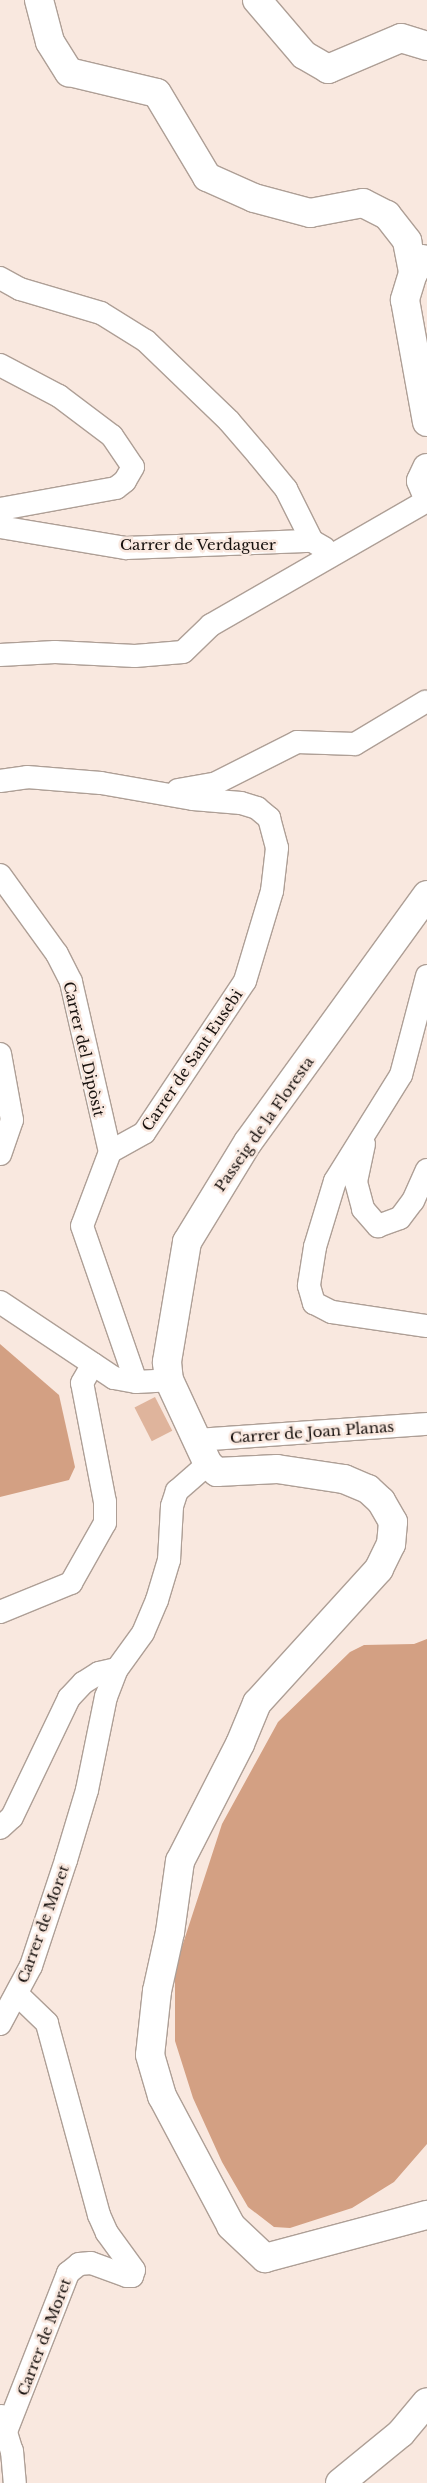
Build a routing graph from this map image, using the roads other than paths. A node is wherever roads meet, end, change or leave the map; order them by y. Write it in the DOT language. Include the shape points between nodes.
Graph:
graph roads {
  1 [pos="39,0"];
  2 [pos="257,0"];
  3 [pos="427,46"];
  4 [pos="420,263"];
  5 [pos="0,278"];
  6 [pos="0,365"];
  7 [pos="427,422"];
  8 [pos="427,468"];
  9 [pos="427,495"];
  10 [pos="427,501"];
  11 [pos="0,509"];
  12 [pos="0,527"];
  13 [pos="312,541"];
  14 [pos="333,554"];
  15 [pos="0,655"];
  16 [pos="425,702"];
  17 [pos="0,781"];
  18 [pos="168,792"];
  19 [pos="0,875"];
  20 [pos="427,895"];
  21 [pos="427,976"];
  22 [pos="0,1054"];
  23 [pos="368,1126"];
  24 [pos="110,1152"];
  25 [pos="0,1154"];
  26 [pos="427,1170"];
  27 [pos="0,1302"];
  28 [pos="427,1326"];
  29 [pos="93,1364"];
  30 [pos="169,1380"];
  31 [pos="136,1382"];
  32 [pos="427,1424"];
  33 [pos="203,1452"];
  34 [pos="0,1612"];
  35 [pos="118,1669"];
  36 [pos="0,1828"];
  37 [pos="18,1995"];
  38 [pos="0,2024"];
  39 [pos="427,2215"];
  40 [pos="427,2402"];
  41 [pos="3,2421"];
  42 [pos="16,2483"];
  43 [pos="340,2483"];
  1 -- 4 [label="street" via="50,42 69,72 157,93 207,177 254,198 310,213 363,203 387,215"];
  2 -- 3 [label="street" via="304,56 328,69 401,38"];
  4 -- 7 [label="street" via="405,300"];
  5 -- 13 [label="street" via="20,290 101,314 146,341 229,421 260,456 286,489"];
  6 -- 11 [label="street" via="59,396 112,436 126,453 132,467 125,481 116,488"];
  8 -- 9 [label="street" via="421,481"];
  10 -- 14 [label="street"];
  12 -- 13 [label="street, Carrer de Verdaguer" via="126,548"];
  13 -- 14 [label="street"];
  14 -- 15 [label="street" via="211,624 183,652 135,656 55,652"];
  16 -- 18 [label="street" via="355,744 297,742 216,783"];
  17 -- 18 [label="street" via="27,777"];
  18 -- 24 [label="street, Carrer de Sant Eusebi" via="257,808 268,818 277,848 277,867 245,982 144,1133"];
  19 -- 24 [label="street, Carrer del Dipòsit" via="57,954 71,982"];
  20 -- 30 [label="street, Passeig de la Floresta" via="248,1142 187,1242 167,1362"];
  21 -- 23 [label="street" via="401,1075"];
  22 -- 25 [label="street" via="12,1120"];
  23 -- 26 [label="street" via="356,1182 363,1209 378,1226 400,1218 413,1201"];
  23 -- 28 [label="street" via="335,1181 314,1247 309,1286 314,1303 332,1312"];
  24 -- 31 [label="street" via="82,1226"];
  27 -- 29 [label="street"];
  29 -- 31 [label="street" via="114,1378"];
  29 -- 34 [label="street" via="82,1383 105,1502 105,1523 71,1583"];
  30 -- 31 [label="street"];
  30 -- 33 [label="street"];
  32 -- 33 [label="street, Carrer de Joan Planas"];
  33 -- 35 [label="street, Carrer de Moret" via="177,1491 172,1506 169,1560 157,1600 143,1633"];
  33 -- 39 [label="street" via="217,1472 277,1469 344,1479 368,1489 381,1501 393,1522 392,1537 379,1569 257,1703 240,1744 180,1861 170,1932 157,1991 150,2055 162,2096 231,2226 265,2258"];
  35 -- 36 [label="street" via="99,1673 83,1683 69,1698 12,1817"];
  35 -- 37 [label="street, Carrer de Moret" via="106,1696 87,1790 66,1860"];
  37 -- 38 [label="street"];
  37 -- 41 [label="street, Carrer de Moret" via="47,2023 99,2215 134,2270 132,2276 127,2276 91,2263 79,2264 68,2272"];
  40 -- 43 [label="street" via="402,2433"];
  41 -- 42 [label="street, Carrer de Moret"];
}
